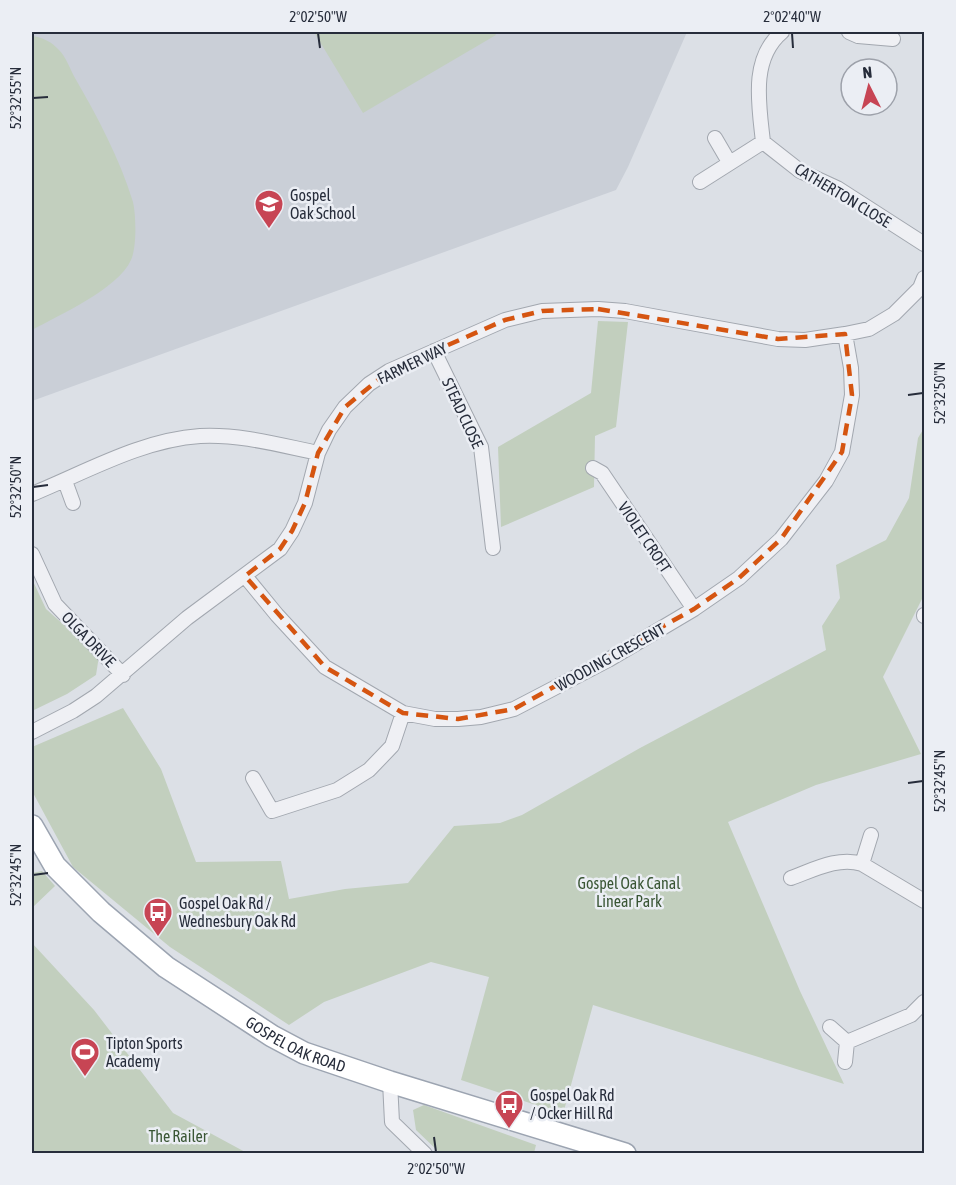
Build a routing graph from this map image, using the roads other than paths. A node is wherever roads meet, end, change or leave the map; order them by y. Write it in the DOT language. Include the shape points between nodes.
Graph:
graph roads {
  1 [pos="782,32"];
  2 [pos="849,32"];
  3 [pos="893,39"];
  4 [pos="715,138"];
  5 [pos="763,142"];
  6 [pos="729,162"];
  7 [pos="700,182"];
  8 [pos="924,244"];
  9 [pos="924,278"];
  10 [pos="845,334"];
  11 [pos="434,351"];
  12 [pos="318,453"];
  13 [pos="592,468"];
  14 [pos="65,481"];
  15 [pos="32,494"];
  16 [pos="73,503"];
  17 [pos="493,548"];
  18 [pos="32,554"];
  19 [pos="245,576"];
  20 [pos="694,609"];
  21 [pos="123,675"];
  22 [pos="403,713"];
  23 [pos="32,732"];
  24 [pos="253,778"];
  25 [pos="32,826"];
  26 [pos="871,835"];
  27 [pos="862,864"];
  28 [pos="791,878"];
  29 [pos="924,901"];
  30 [pos="924,1002"];
  31 [pos="830,1027"];
  32 [pos="848,1042"];
  33 [pos="845,1062"];
  34 [pos="390,1082"];
  35 [pos="425,1154"];
  36 [pos="625,1154"];
  1 -- 5 [label="street" via="771,40 758,89"];
  2 -- 3 [label="street"];
  4 -- 6 [label="street"];
  5 -- 6 [label="street"];
  5 -- 8 [label="street, CATHERTON CLOSE" via="800,171 837,188"];
  6 -- 7 [label="street"];
  9 -- 10 [label="street, FARMER WAY" via="920,288 894,314 869,328"];
  10 -- 11 [label="street, FARMER WAY" via="805,340 778,339 625,311 576,309 521,315"];
  10 -- 20 [label="street, WOODING CRESCENT" via="852,394 842,452 826,481 781,539 739,578"];
  11 -- 12 [label="street, FARMER WAY" via="369,384 345,407"];
  11 -- 17 [label="street, STEAD CLOSE" via="481,447"];
  12 -- 14 [label="street" via="264,440 199,436 149,445"];
  12 -- 19 [label="street, FARMER WAY" via="305,503 292,531 280,549"];
  13 -- 20 [label="street, VIOLET CROFT" via="602,473"];
  14 -- 15 [label="street"];
  14 -- 16 [label="street"];
  18 -- 21 [label="street, OLGA DRIVE" via="55,604"];
  19 -- 21 [label="street, FARMER WAY" via="153,645"];
  19 -- 22 [label="street, WOODING CRESCENT" via="325,667"];
  20 -- 22 [label="street, WOODING CRESCENT" via="514,709 458,719"];
  21 -- 23 [label="street, FARMER WAY" via="73,711"];
  22 -- 24 [label="street" via="392,746 369,770 337,790 272,811"];
  25 -- 34 [label="main road, GOSPEL OAK ROAD" via="55,866 101,912 166,967 304,1053"];
  26 -- 27 [label="street"];
  27 -- 28 [label="street" via="852,860 834,863"];
  27 -- 29 [label="street"];
  30 -- 32 [label="street" via="911,1015"];
  31 -- 32 [label="street"];
  32 -- 33 [label="street"];
  34 -- 35 [label="street" via="392,1122"];
  34 -- 36 [label="main road, GOSPEL OAK ROAD"];
}
